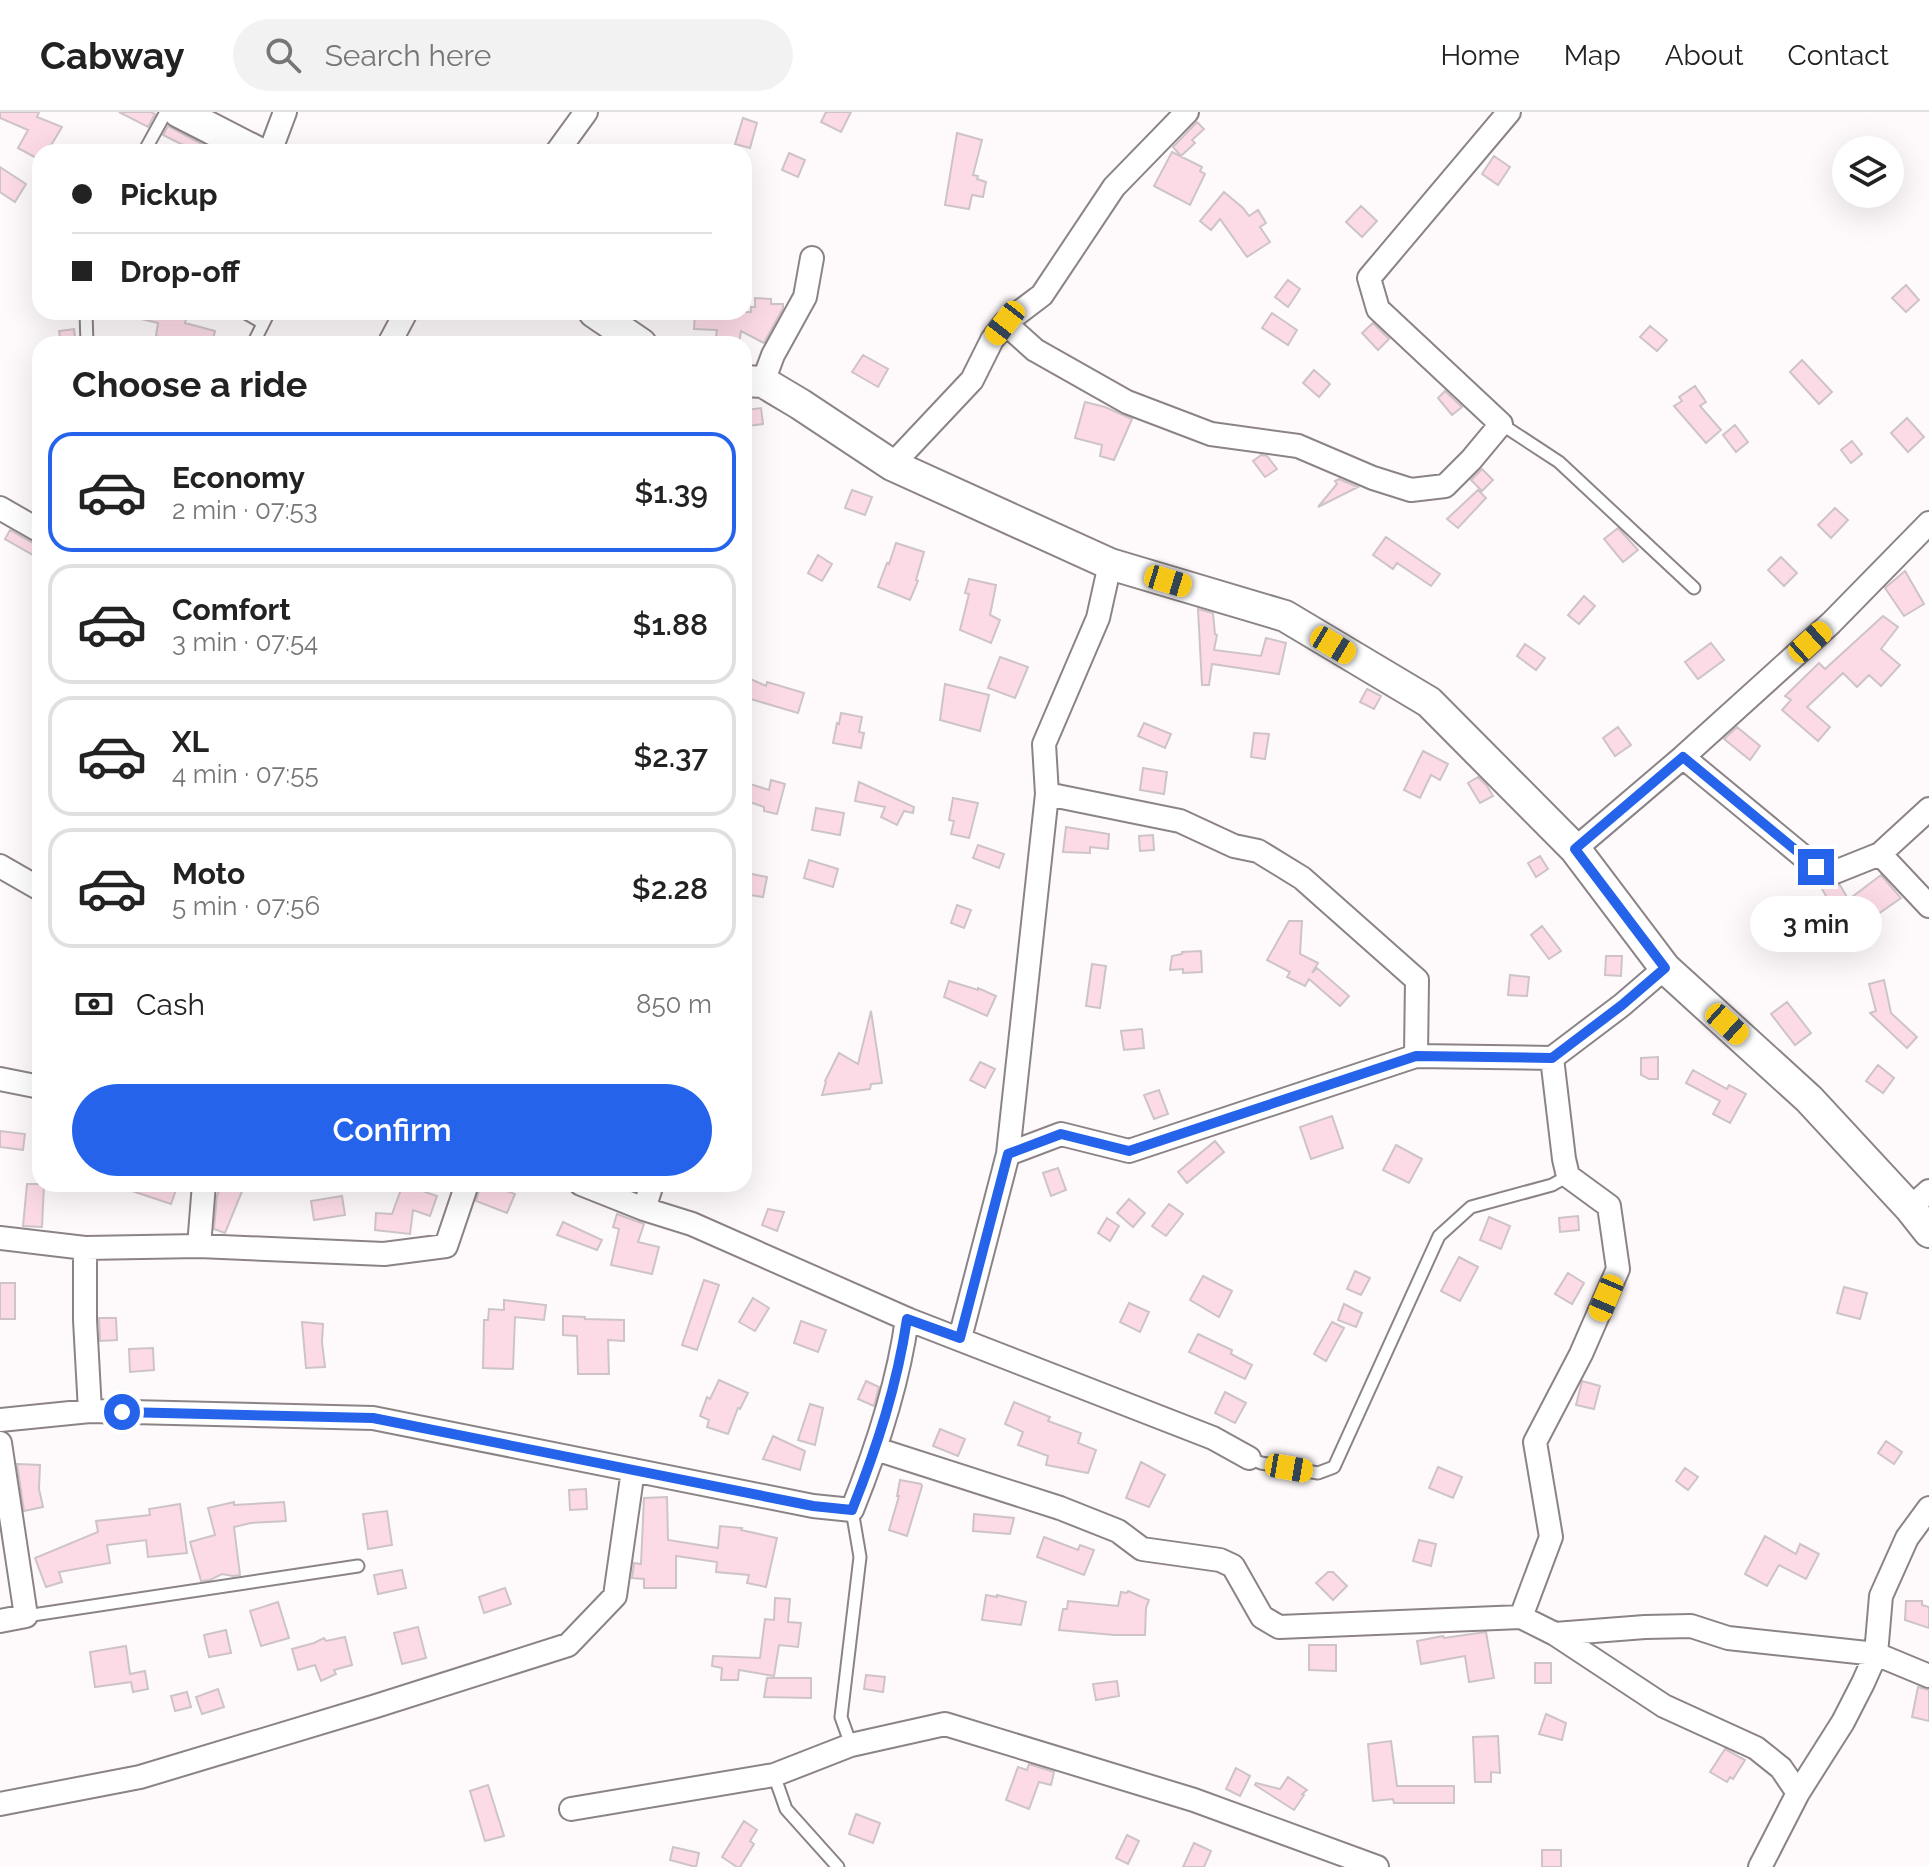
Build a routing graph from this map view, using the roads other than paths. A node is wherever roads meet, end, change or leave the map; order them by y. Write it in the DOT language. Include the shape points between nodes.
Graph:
graph roads {
  1 [pos="166,112"];
  2 [pos="179,112"];
  3 [pos="285,112"];
  4 [pos="586,112"];
  5 [pos="1187,112"];
  6 [pos="1509,112"];
  7 [pos="148,144"];
  8 [pos="241,144"];
  9 [pos="273,144"];
  10 [pos="563,144"];
  11 [pos="812,258"];
  12 [pos="606,320"];
  13 [pos="1005,323"];
  14 [pos="629,336"];
  15 [pos="754,381"];
  16 [pos="1501,424"];
  17 [pos="892,465"];
  18 [pos="0,508"];
  19 [pos="1929,523"];
  20 [pos="32,526"];
  21 [pos="1110,564"];
  22 [pos="1694,588"];
  23 [pos="1683,757"];
  24 [pos="1047,794"];
  25 [pos="1929,809"];
  26 [pos="1575,849"];
  27 [pos="1880,854"];
  28 [pos="0,866"];
  29 [pos="32,884"];
  30 [pos="1929,906"];
  31 [pos="1665,968"];
  32 [pos="1416,1056"];
  33 [pos="1552,1058"];
  34 [pos="0,1079"];
  35 [pos="32,1085"];
  36 [pos="1008,1154"];
  37 [pos="1568,1176"];
  38 [pos="203,1192"];
  39 [pos="464,1192"];
  40 [pos="601,1192"];
  41 [pos="649,1192"];
  42 [pos="1920,1199"];
  43 [pos="644,1209"];
  44 [pos="1929,1232"];
  45 [pos="0,1238"];
  46 [pos="199,1246"];
  47 [pos="85,1248"];
  48 [pos="907,1319"];
  49 [pos="960,1338"];
  50 [pos="90,1411"];
  51 [pos="0,1420"];
  52 [pos="0,1443"];
  53 [pos="876,1449"];
  54 [pos="1249,1458"];
  55 [pos="633,1470"];
  56 [pos="1929,1508"];
  57 [pos="852,1510"];
  58 [pos="358,1566"];
  59 [pos="26,1616"];
  60 [pos="1521,1617"];
  61 [pos="0,1621"];
  62 [pos="1555,1634"];
  63 [pos="1876,1654"];
  64 [pos="1929,1676"];
  65 [pos="851,1745"];
  66 [pos="774,1775"];
  67 [pos="1798,1793"];
  68 [pos="0,1804"];
  69 [pos="571,1809"];
  70 [pos="838,1867"];
  71 [pos="1377,1867"];
  72 [pos="1760,1867"];
  1 -- 7 [label="lane"];
  2 -- 8 [label="street"];
  3 -- 9 [label="street"];
  4 -- 10 [label="street"];
  5 -- 13 [label="street" via="1114,187 1042,295"];
  6 -- 16 [label="street" via="1369,278 1378,309"];
  11 -- 15 [label="street" via="805,297"];
  12 -- 14 [label="street"];
  13 -- 16 [label="street" via="1035,350 1127,402 1211,434 1298,446 1411,490 1445,486"];
  13 -- 17 [label="street" via="972,380"];
  15 -- 17 [label="street" via="800,404"];
  16 -- 22 [label="lane" via="1559,462"];
  17 -- 21 [label="street"];
  18 -- 20 [label="street"];
  19 -- 23 [label="street" via="1831,623"];
  21 -- 24 [label="street" via="1098,618 1044,744"];
  21 -- 26 [label="street" via="1285,616 1429,702"];
  23 -- 26 [label="street"];
  23 -- 27 [label="street" via="1816,867 1835,872"];
  24 -- 32 [label="street" via="1180,821 1258,851 1302,878 1417,980"];
  24 -- 36 [label="street"];
  25 -- 27 [label="street"];
  26 -- 31 [label="street"];
  27 -- 30 [label="street"];
  28 -- 29 [label="street"];
  31 -- 33 [label="street"];
  31 -- 42 [label="street"];
  32 -- 33 [label="street"];
  32 -- 36 [label="street" via="1129,1151 1061,1134"];
  33 -- 37 [label="street"];
  34 -- 35 [label="street"];
  36 -- 49 [label="street"];
  37 -- 54 [label="lane" via="1471,1207 1439,1236 1334,1467 1318,1473"];
  37 -- 60 [label="street" via="1609,1206 1618,1269 1535,1442 1551,1537"];
  38 -- 46 [label="street"];
  39 -- 46 [label="street" via="446,1246 384,1254"];
  40 -- 43 [label="street"];
  41 -- 43 [label="street"];
  42 -- 44 [label="street"];
  43 -- 48 [label="street" via="692,1224"];
  45 -- 47 [label="street"];
  46 -- 47 [label="street"];
  47 -- 50 [label="street"];
  48 -- 49 [label="street"];
  48 -- 53 [label="street"];
  49 -- 54 [label="street" via="1213,1438"];
  50 -- 51 [label="street"];
  50 -- 55 [label="street" via="373,1418"];
  52 -- 59 [label="street"];
  53 -- 57 [label="street"];
  53 -- 60 [label="street" via="1060,1508 1118,1531 1142,1549 1220,1560 1233,1566 1262,1617 1279,1627"];
  55 -- 57 [label="street"];
  55 -- 68 [label="street" via="615,1596 568,1645 140,1777"];
  56 -- 63 [label="street" via="1907,1538 1881,1596"];
  57 -- 65 [label="lane" via="860,1557 841,1717"];
  58 -- 59 [label="lane"];
  59 -- 61 [label="street"];
  60 -- 62 [label="street"];
  62 -- 63 [label="street" via="1691,1626 1728,1638"];
  62 -- 67 [label="street" via="1664,1706 1756,1748 1781,1768"];
  63 -- 64 [label="street"];
  63 -- 67 [label="street" via="1855,1701"];
  65 -- 66 [label="street"];
  65 -- 71 [label="street" via="945,1724 1194,1800"];
  66 -- 69 [label="street"];
  66 -- 70 [label="lane" via="786,1809"];
  67 -- 72 [label="street"];
}
